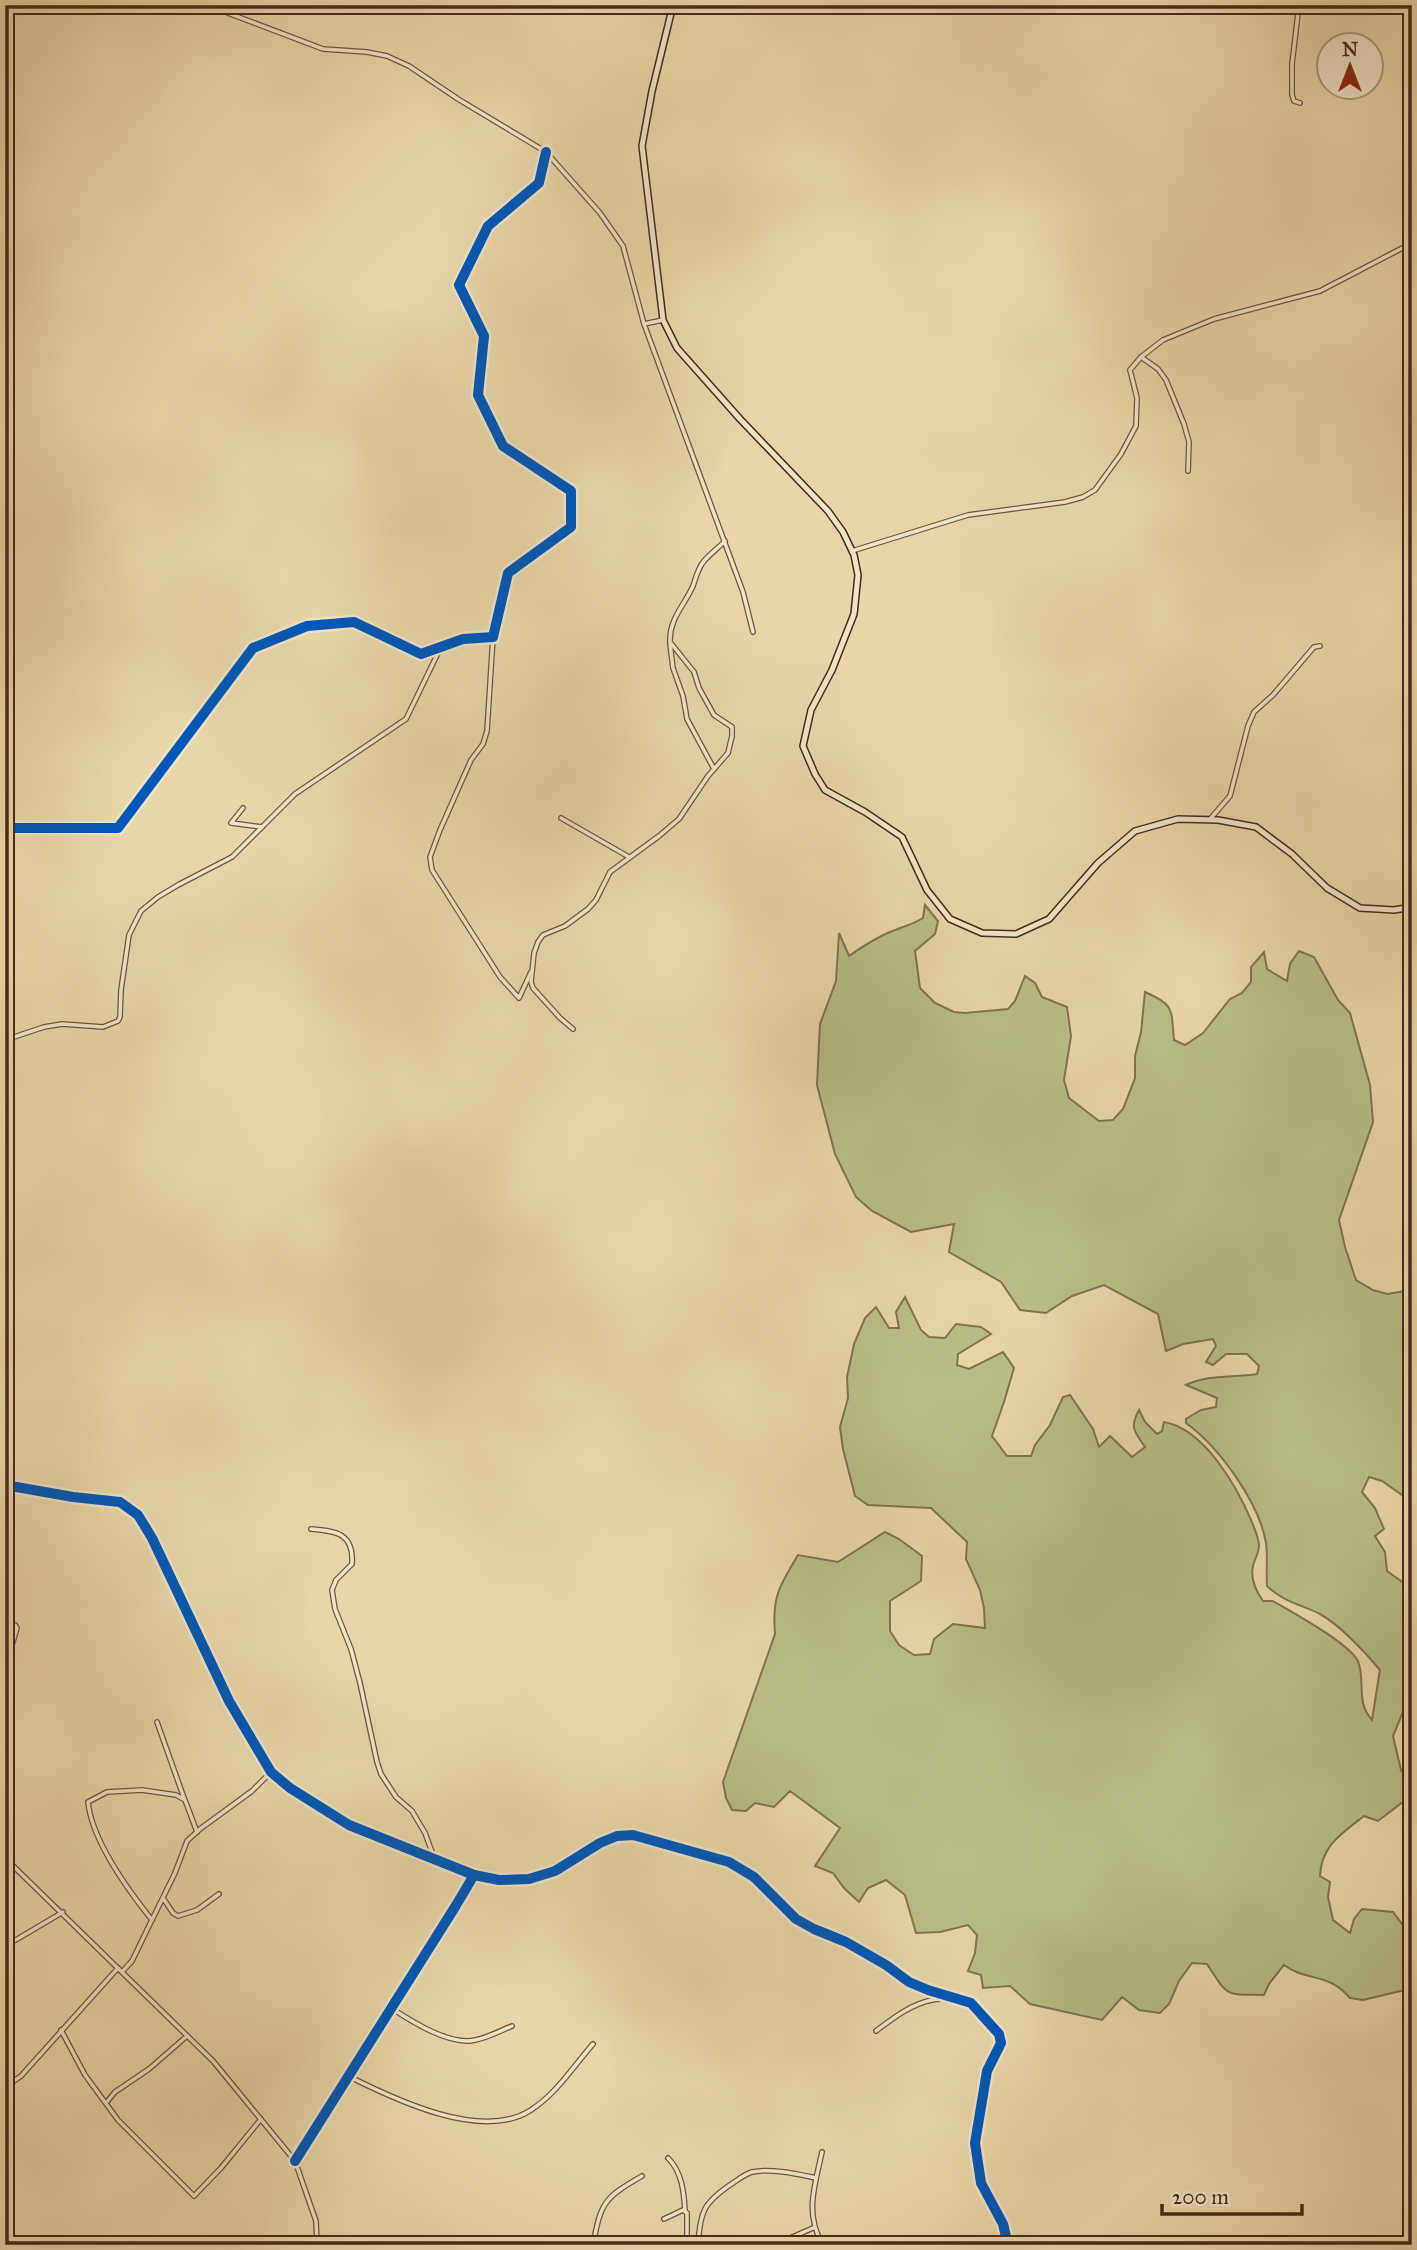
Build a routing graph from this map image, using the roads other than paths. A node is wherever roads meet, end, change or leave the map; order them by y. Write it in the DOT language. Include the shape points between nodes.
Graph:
graph roads {
  1 [pos="207,5"];
  2 [pos="673,5"];
  3 [pos="1299,5"];
  4 [pos="1300,103"];
  5 [pos="546,152"];
  6 [pos="1412,243"];
  7 [pos="663,320"];
  8 [pos="644,324"];
  9 [pos="1141,357"];
  10 [pos="1188,471"];
  11 [pos="725,541"];
  12 [pos="852,551"];
  13 [pos="753,632"];
  14 [pos="493,637"];
  15 [pos="670,642"];
  16 [pos="1320,646"];
  17 [pos="441,647"];
  18 [pos="708,760"];
  19 [pos="714,769"];
  20 [pos="708,776"];
  21 [pos="243,807"];
  22 [pos="561,818"];
  23 [pos="1210,820"];
  24 [pos="262,827"];
  25 [pos="5,828"];
  26 [pos="629,858"];
  27 [pos="1412,907"];
  28 [pos="532,970"];
  29 [pos="573,1029"];
  30 [pos="5,1040"];
  31 [pos="5,1485"];
  32 [pos="310,1529"];
  33 [pos="5,1625"];
  34 [pos="5,1669"];
  35 [pos="157,1722"];
  36 [pos="271,1772"];
  37 [pos="185,1800"];
  38 [pos="197,1832"];
  39 [pos="5,1858"];
  40 [pos="435,1860"];
  41 [pos="474,1875"];
  42 [pos="219,1894"];
  43 [pos="163,1898"];
  44 [pos="63,1912"];
  45 [pos="152,1920"];
  46 [pos="14,1941"];
  47 [pos="118,1968"];
  48 [pos="122,1972"];
  49 [pos="928,1990"];
  50 [pos="957,1999"];
  51 [pos="932,2000"];
  52 [pos="391,2008"];
  53 [pos="512,2026"];
  54 [pos="61,2030"];
  55 [pos="876,2031"];
  56 [pos="187,2036"];
  57 [pos="593,2044"];
  58 [pos="348,2076"];
  59 [pos="5,2087"];
  60 [pos="106,2103"];
  61 [pos="261,2119"];
  62 [pos="822,2152"];
  63 [pos="668,2158"];
  64 [pos="295,2161"];
  65 [pos="642,2176"];
  66 [pos="817,2178"];
  67 [pos="685,2211"];
  68 [pos="664,2218"];
  69 [pos="813,2228"];
  70 [pos="1009,2244"];
  71 [pos="317,2245"];
  72 [pos="593,2245"];
  73 [pos="687,2245"];
  74 [pos="698,2245"];
  75 [pos="774,2245"];
  76 [pos="823,2245"];
  1 -- 5 [label="street" via="323,50 387,56"];
  2 -- 7 [label="main road" via="642,146"];
  3 -- 4 [label="street" via="1292,95"];
  5 -- 8 [label="street" via="624,246"];
  5 -- 14 [label="street" via="539,183 488,226 459,285 484,336 478,395 503,446 571,491 571,527 508,573"];
  6 -- 9 [label="street" via="1320,291 1214,319 1163,340"];
  7 -- 8 [label="street"];
  7 -- 12 [label="main road" via="677,348 828,511"];
  8 -- 11 [label="street"];
  9 -- 10 [label="street" via="1166,380 1189,442"];
  9 -- 12 [label="street" via="1130,370 1137,398 1136,426 1095,490 1065,502 968,515"];
  11 -- 13 [label="street"];
  11 -- 15 [label="street" via="698,571 674,618"];
  12 -- 23 [label="main road" via="858,575 855,614 811,710 803,746 825,790 902,837 927,890 950,919 982,933 1016,934 1049,919 1098,863 1135,831 1178,818"];
  14 -- 17 [label="street" via="463,639"];
  14 -- 28 [label="street" via="487,731 430,858 432,870 500,977 519,998"];
  15 -- 18 [label="street" via="687,719"];
  15 -- 19 [label="street" via="694,672 714,715 732,727 729,750"];
  16 -- 23 [label="street" via="1314,647 1254,712 1230,796"];
  17 -- 24 [label="street" via="406,719 295,794"];
  17 -- 25 [label="street" via="421,654 354,622 307,626 253,648 118,828"];
  18 -- 19 [label="street"];
  18 -- 20 [label="street"];
  19 -- 20 [label="street"];
  20 -- 26 [label="street" via="679,819"];
  21 -- 24 [label="street" via="231,823"];
  22 -- 26 [label="street"];
  23 -- 27 [label="main road" via="1256,827 1327,888 1360,908"];
  24 -- 30 [label="street" via="232,857 177,885 141,911 129,935 118,1021 103,1027 44,1027"];
  26 -- 28 [label="street" via="610,872 588,909 543,935 535,947"];
  28 -- 29 [label="street" via="537,995"];
  31 -- 36 [label="street" via="120,1502 138,1515 229,1701"];
  32 -- 40 [label="street" via="335,1531 353,1550 352,1564 332,1590 335,1609 354,1660 381,1774 412,1811"];
  33 -- 34 [label="street" via="17,1628"];
  35 -- 37 [label="street"];
  36 -- 38 [label="street"];
  36 -- 40 [label="street" via="349,1825"];
  37 -- 38 [label="street"];
  37 -- 45 [label="street" via="169,1793 123,1790 103,1793 88,1802 103,1847"];
  38 -- 43 [label="street" via="187,1841"];
  39 -- 44 [label="street"];
  40 -- 41 [label="street"];
  41 -- 49 [label="street" via="529,1879 555,1871 600,1843 633,1835 729,1862 754,1877 796,1919"];
  41 -- 52 [label="street"];
  42 -- 43 [label="street" via="197,1910 178,1916"];
  43 -- 45 [label="street"];
  44 -- 46 [label="street"];
  44 -- 47 [label="street"];
  45 -- 48 [label="street"];
  47 -- 48 [label="street"];
  47 -- 54 [label="street"];
  48 -- 56 [label="street"];
  49 -- 50 [label="street"];
  49 -- 51 [label="street"];
  50 -- 51 [label="street"];
  50 -- 70 [label="street" via="971,2003 999,2034 1001,2043 987,2071 975,2143 981,2183"];
  51 -- 55 [label="street"];
  52 -- 53 [label="street" via="460,2040 474,2040"];
  52 -- 58 [label="street"];
  54 -- 59 [label="street" via="21,2077"];
  54 -- 60 [label="street"];
  56 -- 60 [label="street"];
  56 -- 61 [label="street"];
  57 -- 58 [label="street" via="544,2100 504,2121 473,2121 418,2107"];
  58 -- 64 [label="street"];
  60 -- 61 [label="street" via="194,2196"];
  61 -- 64 [label="street"];
  62 -- 66 [label="street"];
  63 -- 67 [label="street" via="679,2173"];
  64 -- 71 [label="street" via="316,2221"];
  65 -- 72 [label="street" via="604,2203"];
  66 -- 69 [label="street"];
  66 -- 74 [label="street" via="778,2172 743,2176 712,2196 705,2206"];
  67 -- 68 [label="street"];
  67 -- 73 [label="street"];
  69 -- 75 [label="street"];
  69 -- 76 [label="street"];
}
